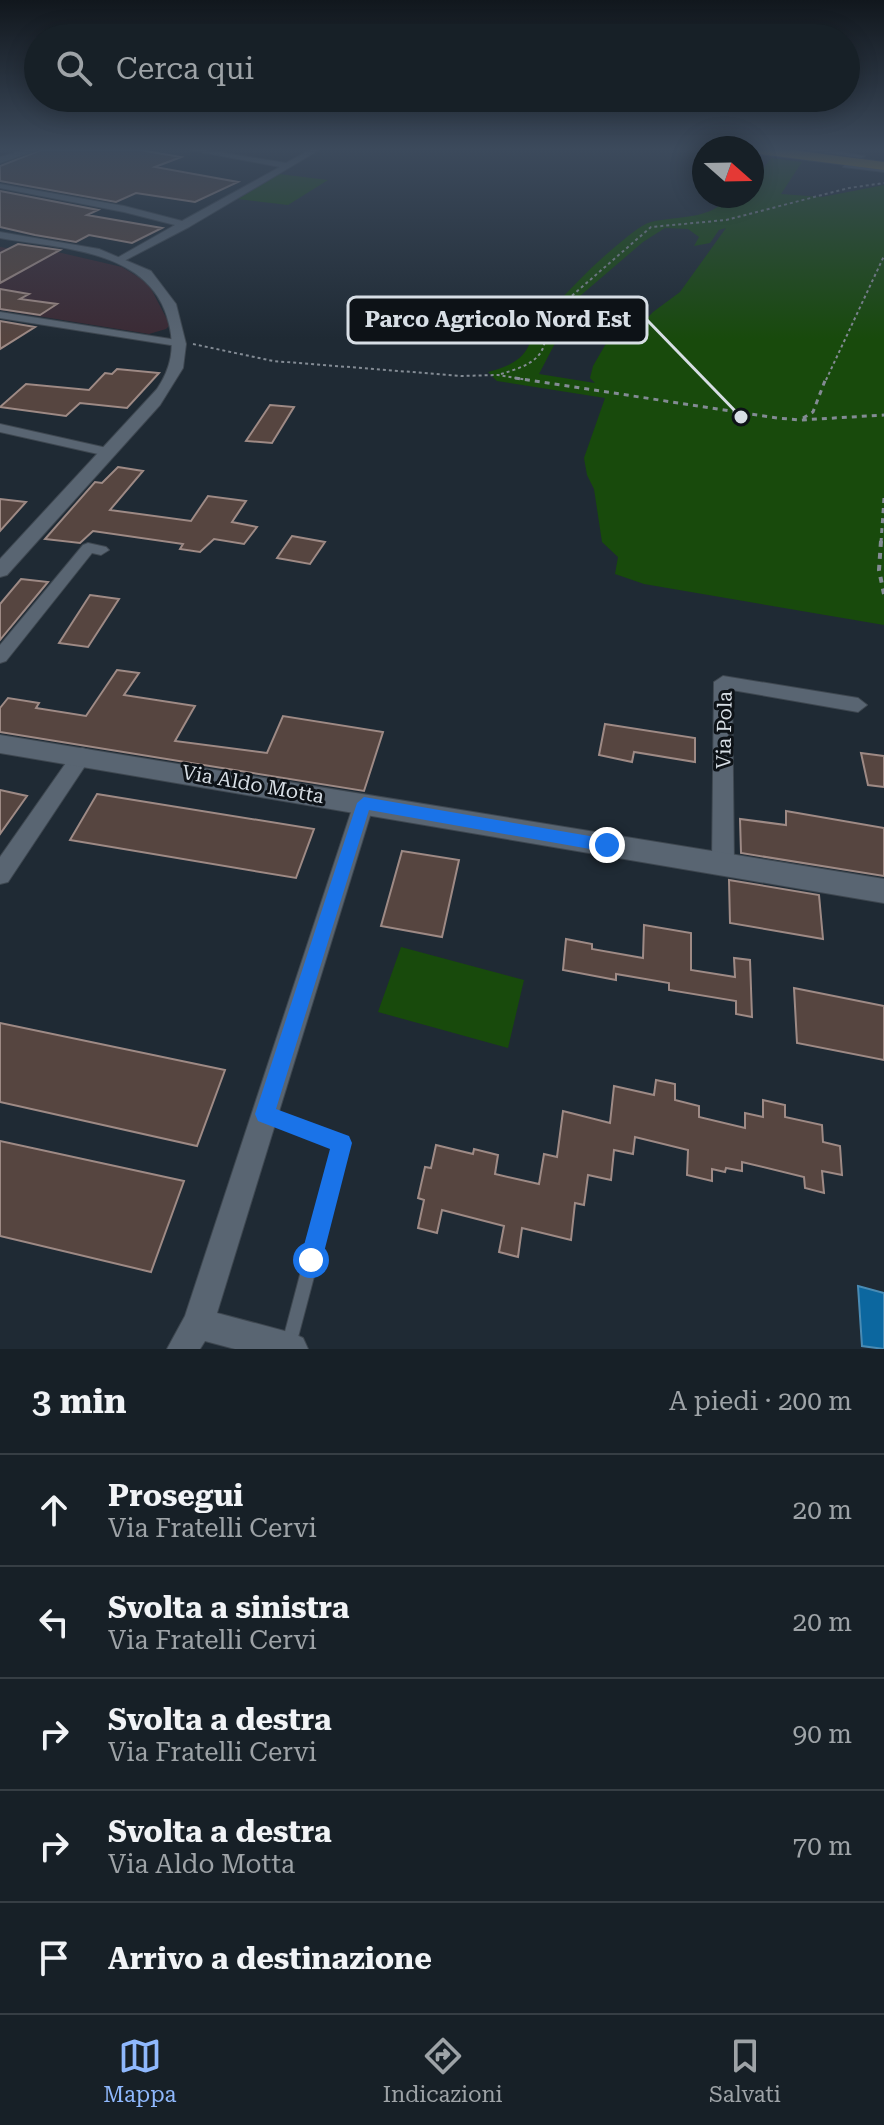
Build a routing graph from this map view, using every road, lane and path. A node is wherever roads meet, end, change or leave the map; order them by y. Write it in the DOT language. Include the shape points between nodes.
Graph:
graph roads {
  1 [pos="139,213"];
  2 [pos="207,213"];
  3 [pos="753,213"];
  4 [pos="186,225"];
  5 [pos="0,235"];
  6 [pos="884,256"];
  7 [pos="120,260"];
  8 [pos="0,315"];
  9 [pos="177,343"];
  10 [pos="498,375"];
  11 [pos="884,415"];
  12 [pos="801,420"];
  13 [pos="0,428"];
  14 [pos="107,452"];
  15 [pos="884,498"];
  16 [pos="101,550"];
  17 [pos="0,571"];
  18 [pos="884,594"];
  19 [pos="0,657"];
  20 [pos="858,705"];
  21 [pos="0,744"];
  22 [pos="82,755"];
  23 [pos="364,803"];
  24 [pos="723,864"];
  25 [pos="0,875"];
  26 [pos="884,891"];
  27 [pos="265,1114"];
  28 [pos="190,1336"];
  29 [pos="290,1348"];
  1 -- 4 [label="street"];
  2 -- 4 [label="street"];
  3 -- 10 [label="path" via="651,227 552,313 545,324 548,338 542,354"];
  4 -- 7 [label="street"];
  5 -- 7 [label="street"];
  6 -- 12 [label="path" via="813,412"];
  7 -- 9 [label="street" via="160,286 175,320"];
  8 -- 9 [label="street"];
  9 -- 10 [label="path" via="273,361"];
  9 -- 14 [label="street" via="178,360 167,382"];
  10 -- 12 [label="path"];
  11 -- 12 [label="path"];
  13 -- 14 [label="street"];
  14 -- 17 [label="street"];
  15 -- 18 [label="path" via="879,570"];
  16 -- 19 [label="street" via="88,548"];
  20 -- 24 [label="street, Via Pola" via="723,682"];
  21 -- 22 [label="street, Via Aldo Motta"];
  22 -- 23 [label="street, Via Aldo Motta"];
  22 -- 25 [label="street"];
  23 -- 24 [label="street, Via Aldo Motta"];
  23 -- 27 [label="street"];
  24 -- 26 [label="street, Via Aldo Motta"];
  27 -- 28 [label="street"];
  27 -- 29 [label="lane" via="342,1143"];
  28 -- 29 [label="street"];
}
